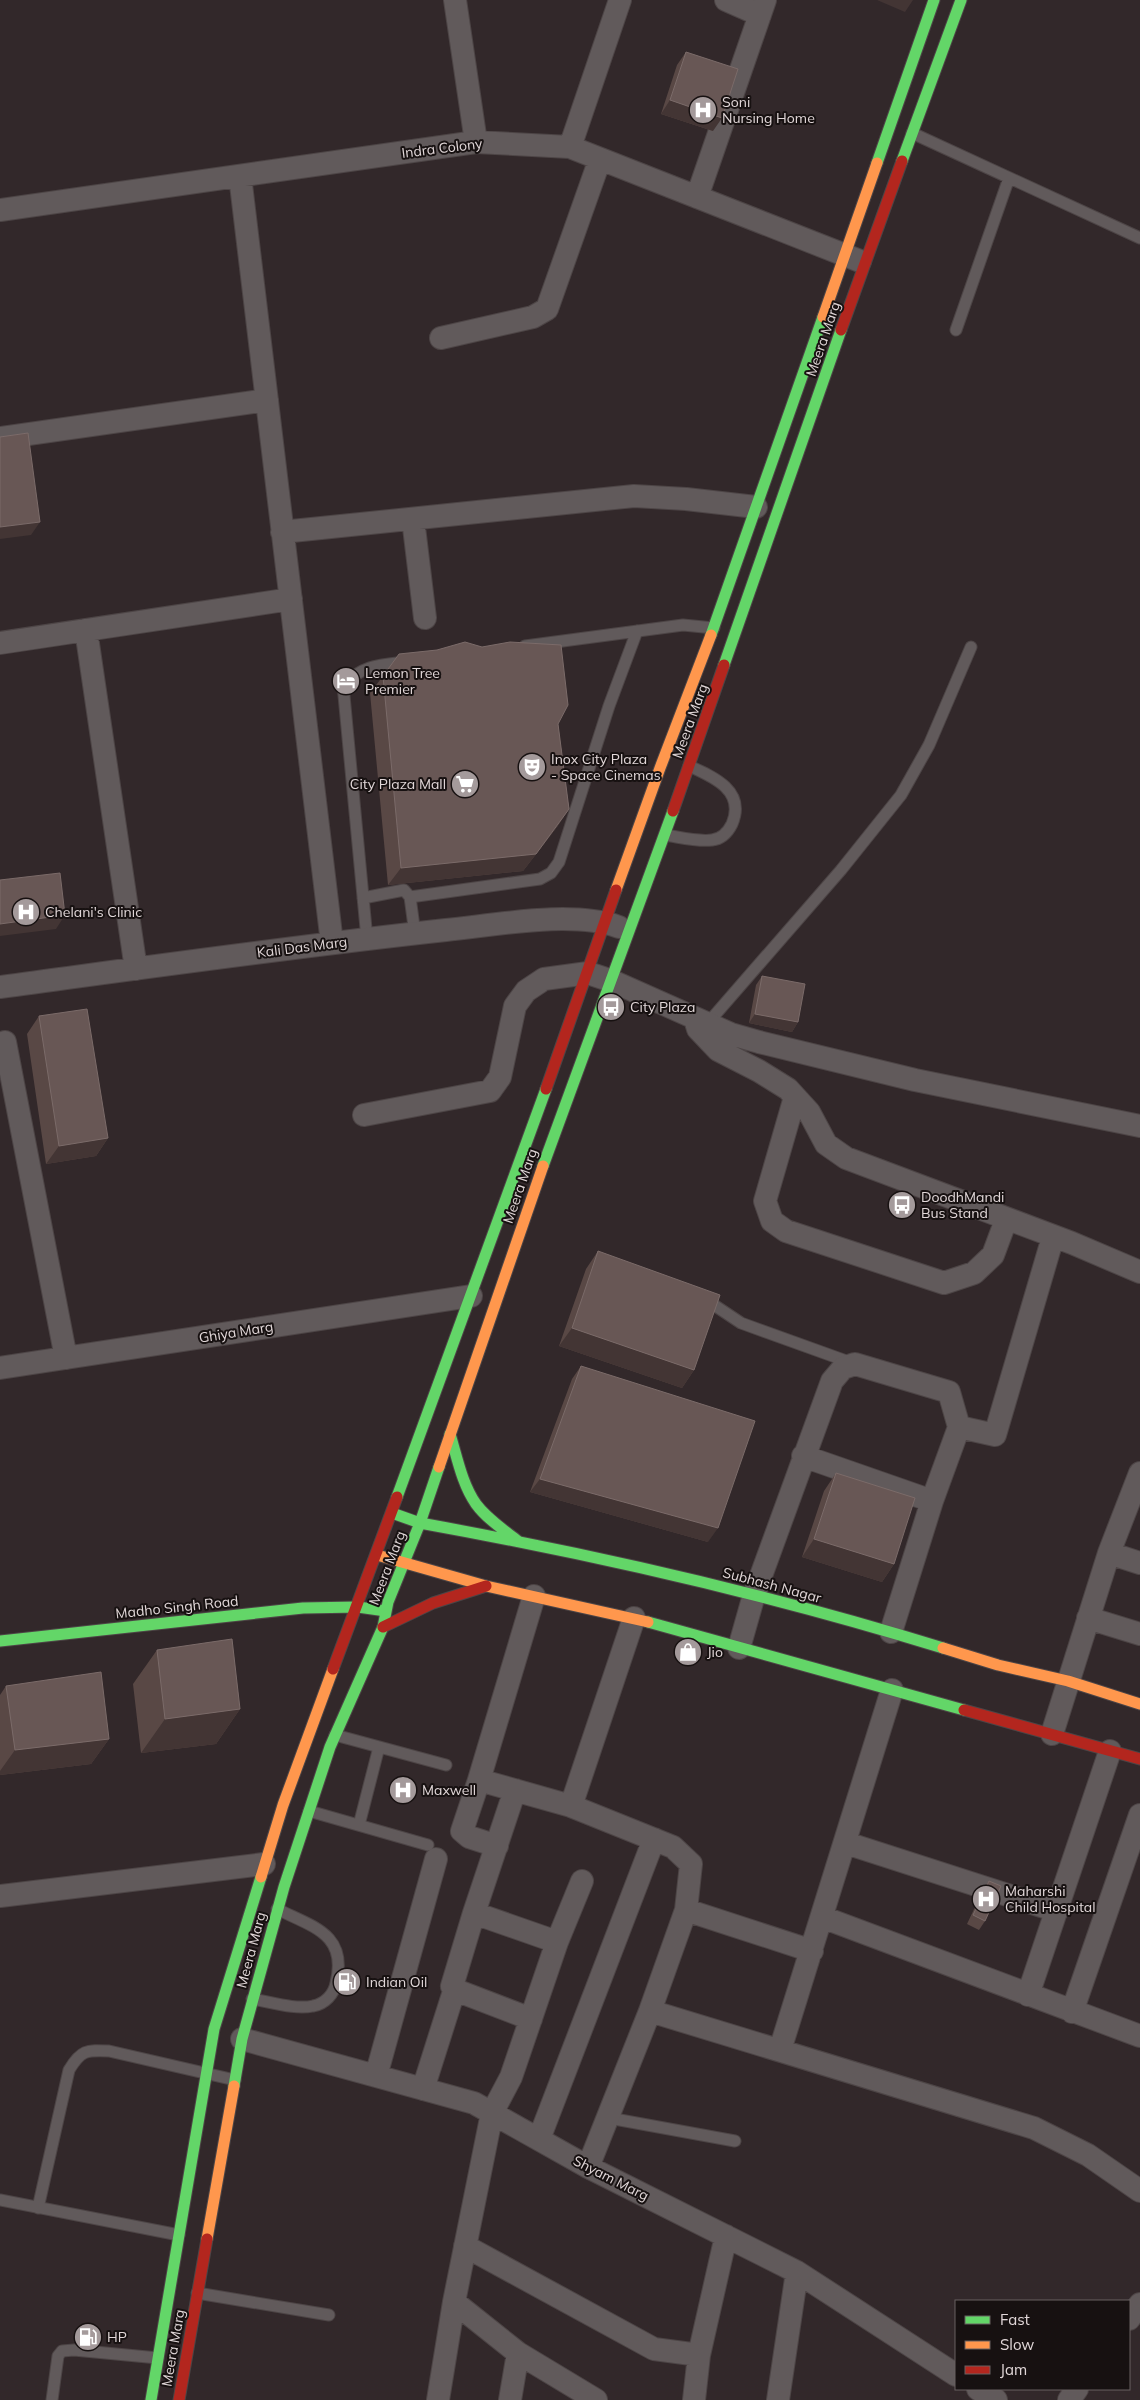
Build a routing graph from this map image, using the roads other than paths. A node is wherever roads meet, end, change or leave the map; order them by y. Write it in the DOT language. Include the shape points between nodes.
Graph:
graph roads {
  1 [pos="455,0"];
  2 [pos="620,0"];
  3 [pos="726,0"];
  4 [pos="934,0"];
  5 [pos="961,0"];
  6 [pos="762,7"];
  7 [pos="912,133"];
  8 [pos="476,142"];
  9 [pos="570,147"];
  10 [pos="600,159"];
  11 [pos="240,176"];
  12 [pos="1009,178"];
  13 [pos="697,197"];
  14 [pos="0,210"];
  15 [pos="1140,238"];
  16 [pos="844,254"];
  17 [pos="865,263"];
  18 [pos="956,330"];
  19 [pos="442,338"];
  20 [pos="267,400"];
  21 [pos="0,438"];
  22 [pos="756,507"];
  23 [pos="413,519"];
  24 [pos="282,532"];
  25 [pos="291,600"];
  26 [pos="425,618"];
  27 [pos="714,628"];
  28 [pos="86,630"];
  29 [pos="637,631"];
  30 [pos="0,643"];
  31 [pos="971,647"];
  32 [pos="512,648"];
  33 [pos="416,660"];
  34 [pos="689,766"];
  35 [pos="665,835"];
  36 [pos="410,896"];
  37 [pos="363,898"];
  38 [pos="605,922"];
  39 [pos="630,931"];
  40 [pos="416,934"];
  41 [pos="367,939"];
  42 [pos="332,942"];
  43 [pos="136,969"];
  44 [pos="588,972"];
  45 [pos="612,981"];
  46 [pos="0,987"];
  47 [pos="701,1021"];
  48 [pos="5,1042"];
  49 [pos="795,1097"];
  50 [pos="364,1115"];
  51 [pos="1140,1126"];
  52 [pos="1006,1220"];
  53 [pos="1053,1237"];
  54 [pos="1140,1272"];
  55 [pos="472,1296"];
  56 [pos="698,1297"];
  57 [pos="66,1358"];
  58 [pos="855,1364"];
  59 [pos="0,1368"];
  60 [pos="959,1427"];
  61 [pos="450,1434"];
  62 [pos="803,1456"];
  63 [pos="1138,1481"];
  64 [pos="932,1501"];
  65 [pos="392,1513"];
  66 [pos="420,1523"];
  67 [pos="518,1541"];
  68 [pos="1109,1553"];
  69 [pos="377,1555"];
  70 [pos="404,1563"];
  71 [pos="1140,1563"];
  72 [pos="486,1586"];
  73 [pos="754,1595"];
  74 [pos="534,1596"];
  75 [pos="358,1607"];
  76 [pos="386,1611"];
  77 [pos="634,1618"];
  78 [pos="1088,1618"];
  79 [pos="383,1627"];
  80 [pos="891,1632"];
  81 [pos="1140,1634"];
  82 [pos="0,1641"];
  83 [pos="739,1648"];
  84 [pos="1068,1681"];
  85 [pos="892,1690"];
  86 [pos="1140,1704"];
  87 [pos="1052,1734"];
  88 [pos="335,1735"];
  89 [pos="379,1747"];
  90 [pos="1110,1751"];
  91 [pos="1140,1759"];
  92 [pos="446,1764"];
  93 [pos="479,1780"];
  94 [pos="515,1790"];
  95 [pos="571,1806"];
  96 [pos="309,1810"];
  97 [pos="1140,1815"];
  98 [pos="359,1825"];
  99 [pos="654,1840"];
  100 [pos="846,1843"];
  101 [pos="497,1846"];
  102 [pos="432,1852"];
  103 [pos="264,1864"];
  104 [pos="582,1881"];
  105 [pos="0,1896"];
  106 [pos="277,1909"];
  107 [pos="686,1910"];
  108 [pos="1056,1911"];
  109 [pos="474,1913"];
  110 [pos="822,1918"];
  111 [pos="557,1942"];
  112 [pos="812,1951"];
  113 [pos="455,1988"];
  114 [pos="1028,1995"];
  115 [pos="252,2000"];
  116 [pos="650,2011"];
  117 [pos="1072,2012"];
  118 [pos="531,2019"];
  119 [pos="1140,2036"];
  120 [pos="242,2039"];
  121 [pos="780,2050"];
  122 [pos="205,2072"];
  123 [pos="376,2076"];
  124 [pos="235,2080"];
  125 [pos="423,2088"];
  126 [pos="492,2113"];
  127 [pos="609,2118"];
  128 [pos="539,2139"];
  129 [pos="735,2141"];
  130 [pos="588,2166"];
  131 [pos="1140,2191"];
  132 [pos="0,2200"];
  133 [pos="38,2208"];
  134 [pos="179,2236"];
  135 [pos="726,2236"];
  136 [pos="465,2246"];
  137 [pos="797,2272"];
  138 [pos="197,2294"];
  139 [pos="454,2302"];
  140 [pos="1140,2304"];
  141 [pos="329,2316"];
  142 [pos="1130,2318"];
  143 [pos="518,2353"];
  144 [pos="700,2355"];
  145 [pos="158,2358"];
  146 [pos="955,2373"];
  147 [pos="980,2390"];
  148 [pos="52,2400"];
  149 [pos="151,2400"];
  150 [pos="179,2400"];
  151 [pos="438,2400"];
  152 [pos="510,2400"];
  153 [pos="596,2400"];
  154 [pos="694,2400"];
  155 [pos="778,2400"];
  156 [pos="996,2400"];
  1 -- 8 [label="street"];
  2 -- 9 [label="street"];
  3 -- 6 [label="street"];
  4 -- 16 [label="main road, Meera Marg"];
  5 -- 7 [label="main road, Meera Marg"];
  6 -- 13 [label="street"];
  7 -- 12 [label="lane"];
  7 -- 17 [label="main road, Meera Marg"];
  8 -- 9 [label="street, Indra Colony"];
  8 -- 11 [label="street, Indra Colony"];
  9 -- 10 [label="street, Indra Colony"];
  10 -- 13 [label="street, Indra Colony"];
  10 -- 19 [label="street" via="547,309 533,317"];
  11 -- 14 [label="street, Indra Colony"];
  11 -- 20 [label="street"];
  12 -- 15 [label="lane"];
  12 -- 18 [label="lane"];
  13 -- 16 [label="street, Indra Colony"];
  16 -- 17 [label="street, Indra Colony"];
  16 -- 22 [label="main road, Meera Marg"];
  17 -- 34 [label="main road, Meera Marg"];
  20 -- 21 [label="street"];
  20 -- 24 [label="street"];
  22 -- 23 [label="street" via="634,496"];
  22 -- 27 [label="main road, Meera Marg"];
  23 -- 24 [label="street"];
  23 -- 26 [label="street"];
  24 -- 25 [label="street"];
  25 -- 28 [label="street"];
  25 -- 42 [label="street"];
  27 -- 29 [label="lane" via="683,625"];
  27 -- 38 [label="main road, Meera Marg"];
  28 -- 30 [label="street"];
  28 -- 43 [label="street"];
  29 -- 32 [label="lane"];
  29 -- 36 [label="lane" via="609,706 559,862 551,873 540,879"];
  31 -- 47 [label="lane" via="929,745 901,795 841,870"];
  33 -- 37 [label="lane" via="368,667 343,685"];
  34 -- 35 [label="main road, Meera Marg"];
  34 -- 35 [label="lane" via="716,778 729,790 735,804 733,820 727,832 711,840"];
  35 -- 39 [label="main road, Meera Marg"];
  36 -- 37 [label="lane" via="404,890"];
  36 -- 40 [label="lane"];
  37 -- 41 [label="lane"];
  38 -- 39 [label="street, Kali Das Marg"];
  38 -- 40 [label="street, Kali Das Marg" via="551,920"];
  38 -- 44 [label="main road, Meera Marg"];
  39 -- 45 [label="main road, Meera Marg"];
  40 -- 41 [label="street, Kali Das Marg"];
  41 -- 42 [label="street, Kali Das Marg"];
  42 -- 43 [label="street, Kali Das Marg"];
  43 -- 46 [label="street, Kali Das Marg"];
  44 -- 45 [label="street"];
  44 -- 50 [label="street" via="544,980 526,991 515,1006 500,1078 490,1091"];
  44 -- 55 [label="main road, Meera Marg"];
  45 -- 47 [label="street"];
  45 -- 61 [label="main road, Meera Marg" via="564,1105"];
  47 -- 49 [label="street" via="698,1029 718,1050 759,1071"];
  47 -- 51 [label="street" via="731,1034 812,1056"];
  48 -- 57 [label="street"];
  49 -- 52 [label="street" via="809,1112 826,1144 846,1158"];
  49 -- 52 [label="street" via="765,1201 772,1221 786,1231 944,1283 974,1273 994,1255"];
  52 -- 53 [label="street"];
  53 -- 54 [label="street"];
  53 -- 60 [label="street" via="995,1435"];
  55 -- 57 [label="street, Ghiya Marg"];
  55 -- 65 [label="main road, Meera Marg"];
  56 -- 58 [label="lane" via="741,1323"];
  57 -- 59 [label="street, Ghiya Marg"];
  58 -- 60 [label="street" via="949,1392"];
  58 -- 62 [label="street" via="843,1368 832,1381"];
  60 -- 64 [label="street"];
  61 -- 66 [label="main road, Meera Marg"];
  61 -- 67 [label="main road" via="476,1504"];
  62 -- 64 [label="street"];
  62 -- 73 [label="street"];
  63 -- 68 [label="street"];
  64 -- 80 [label="street"];
  65 -- 66 [label="main road, Subhash Nagar"];
  65 -- 69 [label="main road, Meera Marg"];
  66 -- 67 [label="main road, Subhash Nagar"];
  66 -- 70 [label="main road, Meera Marg"];
  67 -- 73 [label="main road, Subhash Nagar"];
  68 -- 71 [label="street"];
  68 -- 78 [label="street"];
  69 -- 70 [label="main road"];
  69 -- 75 [label="main road, Meera Marg"];
  70 -- 72 [label="main road"];
  70 -- 76 [label="main road, Meera Marg"];
  72 -- 74 [label="main road"];
  72 -- 79 [label="main road" via="433,1603"];
  73 -- 80 [label="main road, Subhash Nagar"];
  73 -- 83 [label="street"];
  74 -- 77 [label="main road"];
  74 -- 93 [label="street"];
  75 -- 76 [label="main road, Madho Singh Road"];
  75 -- 82 [label="main road, Madho Singh Road" via="303,1608"];
  75 -- 103 [label="main road, Meera Marg"];
  76 -- 79 [label="main road, Meera Marg"];
  77 -- 83 [label="main road"];
  77 -- 95 [label="street"];
  78 -- 81 [label="street"];
  78 -- 84 [label="street"];
  79 -- 88 [label="main road, Meera Marg"];
  80 -- 84 [label="main road, Subhash Nagar" via="998,1665"];
  83 -- 85 [label="main road"];
  84 -- 86 [label="main road, Subhash Nagar"];
  84 -- 87 [label="street"];
  85 -- 87 [label="main road"];
  85 -- 100 [label="street"];
  87 -- 90 [label="main road"];
  88 -- 89 [label="lane"];
  88 -- 96 [label="main road, Meera Marg"];
  89 -- 92 [label="lane"];
  89 -- 98 [label="lane"];
  90 -- 91 [label="main road"];
  90 -- 108 [label="street"];
  93 -- 94 [label="street"];
  93 -- 101 [label="street" via="462,1831 469,1837"];
  94 -- 95 [label="street"];
  94 -- 101 [label="street"];
  95 -- 99 [label="street"];
  96 -- 98 [label="lane"];
  96 -- 106 [label="main road, Meera Marg"];
  97 -- 117 [label="street"];
  98 -- 102 [label="lane"];
  99 -- 107 [label="street" via="673,1847 691,1864"];
  99 -- 128 [label="street"];
  100 -- 108 [label="street"];
  100 -- 110 [label="street"];
  101 -- 109 [label="street"];
  102 -- 123 [label="street"];
  103 -- 105 [label="street"];
  103 -- 122 [label="main road, Meera Marg" via="214,2029"];
  104 -- 111 [label="street"];
  106 -- 115 [label="main road, Meera Marg"];
  106 -- 115 [label="lane" via="320,1930 332,1940 339,1961 335,1986 327,2000 311,2007"];
  107 -- 112 [label="street"];
  107 -- 116 [label="street"];
  108 -- 114 [label="street"];
  109 -- 111 [label="street"];
  109 -- 113 [label="street" via="454,1977 452,1986"];
  110 -- 112 [label="street"];
  110 -- 114 [label="street"];
  111 -- 118 [label="street"];
  112 -- 121 [label="street"];
  113 -- 118 [label="street"];
  113 -- 125 [label="street"];
  114 -- 117 [label="street"];
  115 -- 120 [label="main road, Meera Marg"];
  116 -- 121 [label="street"];
  116 -- 127 [label="street"];
  117 -- 119 [label="street"];
  118 -- 126 [label="street" via="511,2078"];
  120 -- 123 [label="street, Shyam Marg"];
  120 -- 124 [label="main road, Meera Marg"];
  121 -- 131 [label="street" via="1034,2128 1088,2155"];
  122 -- 124 [label="lane"];
  122 -- 133 [label="lane" via="108,2051 90,2050 78,2055 69,2070"];
  122 -- 134 [label="main road, Meera Marg"];
  123 -- 125 [label="street, Shyam Marg"];
  124 -- 138 [label="main road, Meera Marg"];
  125 -- 126 [label="street, Shyam Marg" via="474,2102"];
  126 -- 128 [label="street, Shyam Marg"];
  126 -- 136 [label="street"];
  127 -- 129 [label="lane"];
  127 -- 130 [label="street"];
  128 -- 130 [label="street, Shyam Marg"];
  130 -- 135 [label="street, Shyam Marg"];
  132 -- 133 [label="lane"];
  133 -- 134 [label="lane"];
  134 -- 145 [label="main road, Meera Marg"];
  135 -- 137 [label="street, Shyam Marg"];
  135 -- 144 [label="street"];
  136 -- 139 [label="street"];
  136 -- 144 [label="street" via="654,2349"];
  137 -- 146 [label="street, Shyam Marg"];
  137 -- 155 [label="street"];
  138 -- 141 [label="lane"];
  138 -- 150 [label="main road, Meera Marg"];
  139 -- 143 [label="street"];
  139 -- 151 [label="street"];
  140 -- 142 [label="street"];
  143 -- 152 [label="street"];
  143 -- 153 [label="street"];
  144 -- 154 [label="street"];
  145 -- 148 [label="lane" via="62,2351 58,2356"];
  145 -- 149 [label="main road, Meera Marg"];
  147 -- 156 [label="street"];
}
